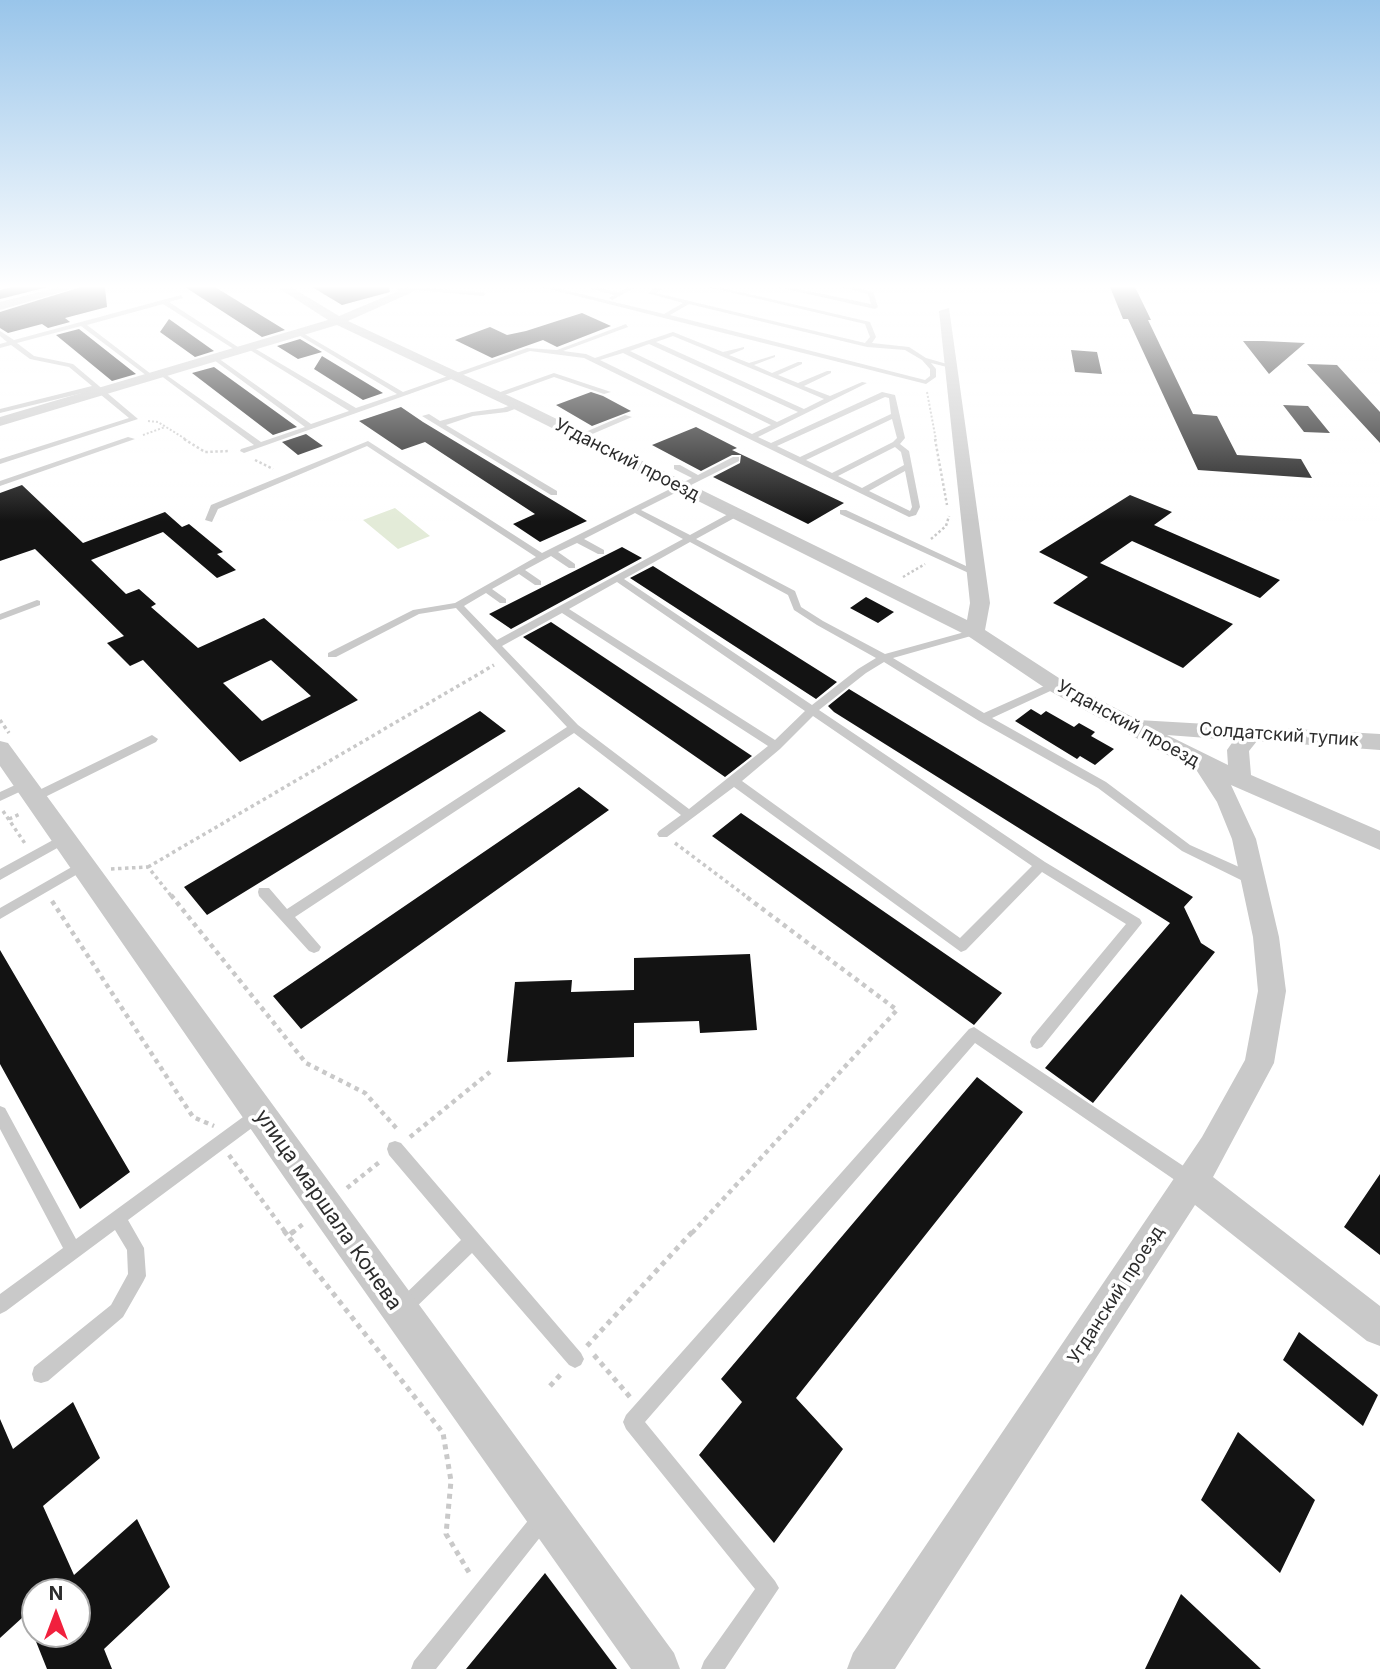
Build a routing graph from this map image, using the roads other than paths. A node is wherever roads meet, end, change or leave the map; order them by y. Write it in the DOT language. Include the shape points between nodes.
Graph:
graph roads {
  1 [pos="70,365"];
  2 [pos="142,365"];
  3 [pos="196,365"];
  4 [pos="224,365"];
  5 [pos="272,365"];
  6 [pos="353,365"];
  7 [pos="431,365"];
  8 [pos="482,365"];
  9 [pos="605,365"];
  10 [pos="654,365"];
  11 [pos="701,365"];
  12 [pos="749,365"];
  13 [pos="796,365"];
  14 [pos="858,365"];
  15 [pos="929,365"];
  16 [pos="947,365"];
  17 [pos="951,366"];
  18 [pos="829,372"];
  19 [pos="452,375"];
  20 [pos="773,375"];
  21 [pos="158,376"];
  22 [pos="864,383"];
  23 [pos="798,386"];
  24 [pos="100,390"];
  25 [pos="607,392"];
  26 [pos="402,394"];
  27 [pos="830,399"];
  28 [pos="507,400"];
  29 [pos="0,411"];
  30 [pos="355,411"];
  31 [pos="804,412"];
  32 [pos="895,415"];
  33 [pos="426,416"];
  34 [pos="628,417"];
  35 [pos="0,422"];
  36 [pos="440,424"];
  37 [pos="777,425"];
  38 [pos="310,427"];
  39 [pos="580,436"];
  40 [pos="751,437"];
  41 [pos="131,439"];
  42 [pos="896,444"];
  43 [pos="260,445"];
  44 [pos="771,446"];
  45 [pos="244,451"];
  46 [pos="736,459"];
  47 [pos="800,460"];
  48 [pos="0,462"];
  49 [pos="908,466"];
  50 [pos="832,476"];
  51 [pos="685,477"];
  52 [pos="0,484"];
  53 [pos="862,491"];
  54 [pos="554,493"];
  55 [pos="635,510"];
  56 [pos="844,512"];
  57 [pos="735,514"];
  58 [pos="209,520"];
  59 [pos="578,539"];
  60 [pos="689,539"];
  61 [pos="601,552"];
  62 [pos="547,554"];
  63 [pos="572,566"];
  64 [pos="519,570"];
  65 [pos="976,573"];
  66 [pos="617,578"];
  67 [pos="538,583"];
  68 [pos="486,589"];
  69 [pos="503,601"];
  70 [pos="37,603"];
  71 [pos="458,606"];
  72 [pos="561,608"];
  73 [pos="0,617"];
  74 [pos="975,632"];
  75 [pos="496,646"];
  76 [pos="332,655"];
  77 [pos="883,658"];
  78 [pos="1055,685"];
  79 [pos="812,710"];
  80 [pos="983,718"];
  81 [pos="1136,726"];
  82 [pos="574,729"];
  83 [pos="1251,734"];
  84 [pos="152,739"];
  85 [pos="1380,742"];
  86 [pos="776,746"];
  87 [pos="0,749"];
  88 [pos="1205,765"];
  89 [pos="734,781"];
  90 [pos="1240,781"];
  91 [pos="20,793"];
  92 [pos="689,814"];
  93 [pos="663,834"];
  94 [pos="1380,841"];
  95 [pos="80,861"];
  96 [pos="1041,865"];
  97 [pos="0,875"];
  98 [pos="1253,880"];
  99 [pos="264,892"];
  100 [pos="0,914"];
  101 [pos="287,916"];
  102 [pos="314,947"];
  103 [pos="1037,1042"];
  104 [pos="0,1113"];
  105 [pos="260,1113"];
  106 [pos="400,1145"];
  107 [pos="1191,1181"];
  108 [pos="117,1217"];
  109 [pos="473,1241"];
  110 [pos="72,1249"];
  111 [pos="0,1305"];
  112 [pos="399,1312"];
  113 [pos="1380,1328"];
  114 [pos="580,1353"];
  115 [pos="41,1374"];
  116 [pos="545,1516"];
  117 [pos="422,1669"];
  118 [pos="658,1669"];
  119 [pos="712,1669"];
  120 [pos="869,1669"];
  1 -- 24 [label="lane"];
  2 -- 21 [label="lane"];
  3 -- 21 [label="street"];
  4 -- 38 [label="lane"];
  5 -- 30 [label="lane"];
  6 -- 26 [label="lane"];
  7 -- 19 [label="street, Угданский проезд"];
  8 -- 19 [label="lane"];
  9 -- 40 [label="lane"];
  10 -- 37 [label="lane"];
  11 -- 31 [label="lane"];
  12 -- 20 [label="lane"];
  13 -- 20 [label="lane"];
  14 -- 15 [label="lane" via="926,382 933,377"];
  16 -- 17 [label="lane"];
  17 -- 65 [label="street"];
  18 -- 23 [label="lane"];
  19 -- 26 [label="lane"];
  19 -- 28 [label="street, Угданский проезд"];
  20 -- 23 [label="lane"];
  21 -- 24 [label="street"];
  21 -- 43 [label="lane"];
  22 -- 27 [label="lane"];
  23 -- 27 [label="lane"];
  24 -- 29 [label="lane"];
  24 -- 35 [label="street"];
  24 -- 48 [label="lane" via="134,419"];
  25 -- 28 [label="lane" via="554,374"];
  26 -- 30 [label="lane"];
  27 -- 31 [label="lane"];
  28 -- 36 [label="lane" via="504,410"];
  28 -- 39 [label="street, Угданский проезд"];
  30 -- 38 [label="lane"];
  31 -- 37 [label="lane"];
  32 -- 42 [label="lane" via="901,438"];
  32 -- 44 [label="lane" via="892,397 885,394"];
  32 -- 47 [label="lane"];
  33 -- 36 [label="lane"];
  34 -- 39 [label="lane"];
  36 -- 54 [label="lane"];
  37 -- 40 [label="lane"];
  38 -- 43 [label="lane"];
  39 -- 51 [label="street, Угданский проезд"];
  40 -- 44 [label="lane"];
  41 -- 52 [label="lane"];
  42 -- 49 [label="lane" via="905,451"];
  42 -- 50 [label="lane"];
  43 -- 45 [label="lane"];
  44 -- 47 [label="lane"];
  46 -- 51 [label="lane"];
  47 -- 50 [label="lane"];
  49 -- 53 [label="lane"];
  49 -- 53 [label="lane" via="916,507 912,515"];
  50 -- 53 [label="lane"];
  51 -- 55 [label="lane"];
  51 -- 57 [label="street, Угданский проезд"];
  55 -- 59 [label="lane"];
  55 -- 60 [label="lane"];
  56 -- 65 [label="lane"];
  57 -- 60 [label="lane"];
  57 -- 74 [label="street, Угданский проезд"];
  58 -- 62 [label="lane" via="214,507 368,443"];
  59 -- 61 [label="lane"];
  59 -- 62 [label="lane"];
  60 -- 66 [label="lane"];
  60 -- 77 [label="lane" via="792,593 797,608"];
  62 -- 63 [label="lane"];
  62 -- 64 [label="lane"];
  64 -- 67 [label="lane"];
  64 -- 68 [label="lane"];
  65 -- 74 [label="street" via="980,603"];
  66 -- 72 [label="lane"];
  66 -- 79 [label="lane"];
  68 -- 69 [label="lane"];
  68 -- 71 [label="lane"];
  70 -- 73 [label="lane"];
  71 -- 75 [label="lane"];
  71 -- 76 [label="lane" via="416,612"];
  72 -- 75 [label="lane"];
  72 -- 86 [label="lane"];
  74 -- 77 [label="lane"];
  74 -- 78 [label="street, Угданский проезд"];
  75 -- 82 [label="lane"];
  77 -- 79 [label="lane"];
  77 -- 80 [label="lane"];
  78 -- 80 [label="lane"];
  78 -- 81 [label="street, Угданский проезд"];
  79 -- 86 [label="lane"];
  79 -- 96 [label="lane"];
  80 -- 98 [label="lane" via="1102,785 1186,848"];
  81 -- 83 [label="street, Солдатский тупик"];
  81 -- 88 [label="street, Угданский проезд"];
  82 -- 92 [label="lane"];
  82 -- 101 [label="lane"];
  83 -- 85 [label="street, Солдатский тупик"];
  83 -- 90 [label="street" via="1238,750"];
  84 -- 91 [label="lane"];
  86 -- 89 [label="lane"];
  87 -- 91 [label="street, улица маршала Конева"];
  88 -- 90 [label="street"];
  88 -- 98 [label="street, Угданский проезд" via="1228,800 1244,839"];
  89 -- 92 [label="lane"];
  89 -- 96 [label="lane" via="961,946"];
  90 -- 94 [label="street"];
  91 -- 95 [label="street, улица маршала Конева"];
  92 -- 93 [label="lane"];
  95 -- 97 [label="lane"];
  95 -- 100 [label="lane"];
  95 -- 105 [label="street, улица маршала Конева"];
  96 -- 103 [label="lane" via="1135,923"];
  98 -- 107 [label="street, Угданский проезд" via="1272,990 1259,1063"];
  99 -- 101 [label="lane"];
  101 -- 102 [label="lane"];
  104 -- 110 [label="lane"];
  105 -- 108 [label="lane"];
  105 -- 112 [label="street, улица маршала Конева"];
  106 -- 109 [label="lane"];
  107 -- 113 [label="street"];
  107 -- 119 [label="lane" via="974,1034 633,1422 768,1588"];
  107 -- 120 [label="street, Угданский проезд"];
  108 -- 110 [label="lane"];
  108 -- 115 [label="lane" via="135,1248 136,1276 117,1311"];
  109 -- 112 [label="lane"];
  109 -- 114 [label="lane"];
  110 -- 111 [label="lane"];
  112 -- 116 [label="street, улица маршала Конева"];
  116 -- 117 [label="lane"];
  116 -- 118 [label="street, улица маршала Конева"];
}
